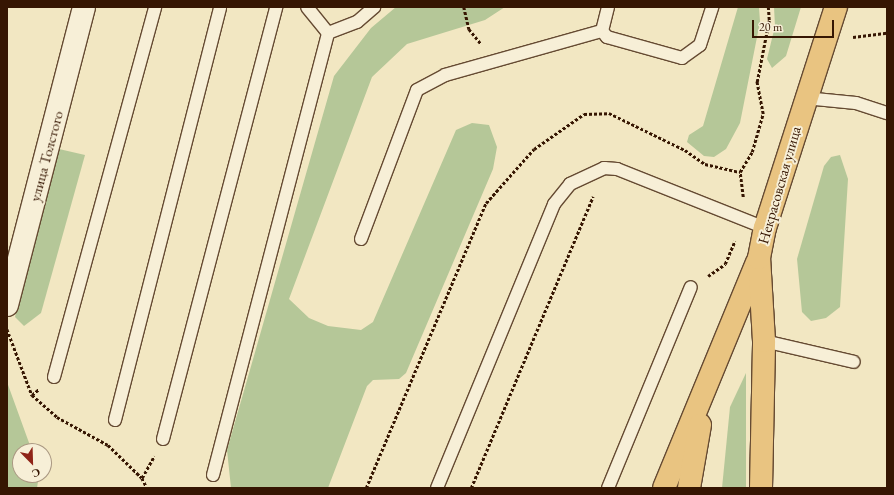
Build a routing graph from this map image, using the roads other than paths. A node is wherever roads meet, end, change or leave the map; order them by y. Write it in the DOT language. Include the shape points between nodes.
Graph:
graph roads {
  1 [pos="84,7"];
  2 [pos="155,7"];
  3 [pos="220,7"];
  4 [pos="276,7"];
  5 [pos="307,7"];
  6 [pos="361,7"];
  7 [pos="374,7"];
  8 [pos="608,7"];
  9 [pos="712,7"];
  10 [pos="836,7"];
  11 [pos="357,22"];
  12 [pos="602,31"];
  13 [pos="328,33"];
  14 [pos="805,98"];
  15 [pos="887,113"];
  16 [pos="765,228"];
  17 [pos="361,239"];
  18 [pos="759,258"];
  19 [pos="691,287"];
  20 [pos="7,305"];
  21 [pos="764,341"];
  22 [pos="854,362"];
  23 [pos="54,376"];
  24 [pos="710,376"];
  25 [pos="115,420"];
  26 [pos="163,439"];
  27 [pos="213,475"];
  28 [pos="437,488"];
  29 [pos="608,488"];
  30 [pos="664,488"];
  31 [pos="689,488"];
  32 [pos="761,488"];
  1 -- 20 [label="street, улица Толстого"];
  2 -- 23 [label="lane"];
  3 -- 25 [label="lane"];
  4 -- 26 [label="lane"];
  5 -- 13 [label="lane"];
  6 -- 11 [label="lane"];
  7 -- 11 [label="lane"];
  8 -- 12 [label="lane"];
  9 -- 12 [label="lane" via="700,44 682,58 607,37"];
  10 -- 14 [label="highway, Некрасовская улица"];
  11 -- 13 [label="lane"];
  12 -- 17 [label="lane" via="445,75 417,90"];
  13 -- 27 [label="lane"];
  14 -- 15 [label="lane" via="856,103"];
  14 -- 16 [label="highway, Некрасовская улица"];
  16 -- 18 [label="highway, Некрасовская улица"];
  16 -- 28 [label="lane" via="617,169 604,168 570,184 554,204"];
  18 -- 21 [label="highway, Некрасовская улица"];
  18 -- 24 [label="highway"];
  19 -- 29 [label="lane"];
  21 -- 22 [label="lane"];
  21 -- 32 [label="highway, Некрасовская улица"];
  24 -- 30 [label="highway"];
  24 -- 31 [label="highway"];
}
